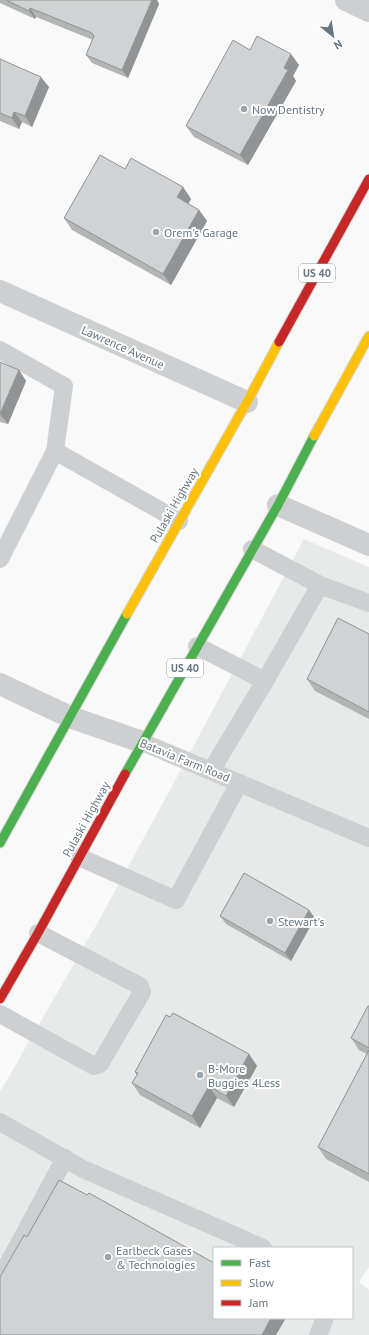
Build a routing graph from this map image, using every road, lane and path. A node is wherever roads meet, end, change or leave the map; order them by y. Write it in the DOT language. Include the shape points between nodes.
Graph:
graph roads {
  1 [pos="346,0"];
  2 [pos="369,10"];
  3 [pos="369,180"];
  4 [pos="0,291"];
  5 [pos="369,336"];
  6 [pos="0,350"];
  7 [pos="247,402"];
  8 [pos="55,451"];
  9 [pos="278,505"];
  10 [pos="178,521"];
  11 [pos="369,545"];
  12 [pos="252,549"];
  13 [pos="0,559"];
  14 [pos="320,585"];
  15 [pos="369,603"];
  16 [pos="197,646"];
  17 [pos="265,681"];
  18 [pos="0,684"];
  19 [pos="70,717"];
  20 [pos="142,742"];
  21 [pos="211,771"];
  22 [pos="239,783"];
  23 [pos="369,838"];
  24 [pos="0,843"];
  25 [pos="79,856"];
  26 [pos="38,933"];
  27 [pos="0,999"];
  28 [pos="0,1014"];
  29 [pos="0,1122"];
  30 [pos="65,1158"];
  31 [pos="261,1247"];
  32 [pos="0,1279"];
  33 [pos="324,1319"];
  34 [pos="318,1335"];
  1 -- 2 [label="street"];
  3 -- 7 [label="highway, Pulaski Highway / US 40"];
  4 -- 7 [label="street, Lawrence Avenue"];
  5 -- 9 [label="highway, Pulaski Highway / US 40"];
  6 -- 8 [label="lane" via="64,386"];
  7 -- 10 [label="highway, Pulaski Highway / US 40"];
  8 -- 10 [label="lane"];
  8 -- 13 [label="lane"];
  9 -- 11 [label="street"];
  9 -- 12 [label="highway, Pulaski Highway / US 40"];
  10 -- 19 [label="highway, Pulaski Highway / US 40"];
  12 -- 14 [label="lane"];
  12 -- 16 [label="highway, Pulaski Highway / US 40"];
  14 -- 15 [label="lane"];
  14 -- 17 [label="lane"];
  16 -- 17 [label="lane"];
  16 -- 20 [label="highway, Pulaski Highway / US 40"];
  17 -- 21 [label="lane"];
  18 -- 19 [label="street, Batavia Farm Road"];
  19 -- 20 [label="street, Batavia Farm Road"];
  19 -- 24 [label="highway, Pulaski Highway / US 40"];
  20 -- 21 [label="lane, Batavia Farm Road"];
  20 -- 25 [label="highway, Pulaski Highway / US 40"];
  21 -- 22 [label="lane, Batavia Farm Road"];
  22 -- 23 [label="lane, Batavia Farm Road"];
  22 -- 25 [label="lane" via="176,900"];
  25 -- 26 [label="highway, Pulaski Highway / US 40"];
  26 -- 27 [label="highway, Pulaski Highway / US 40"];
  26 -- 28 [label="lane" via="140,986 142,992 100,1064 94,1066"];
  29 -- 30 [label="lane"];
  30 -- 31 [label="lane" via="83,1169"];
  30 -- 32 [label="lane"];
  33 -- 34 [label="lane"];
}
